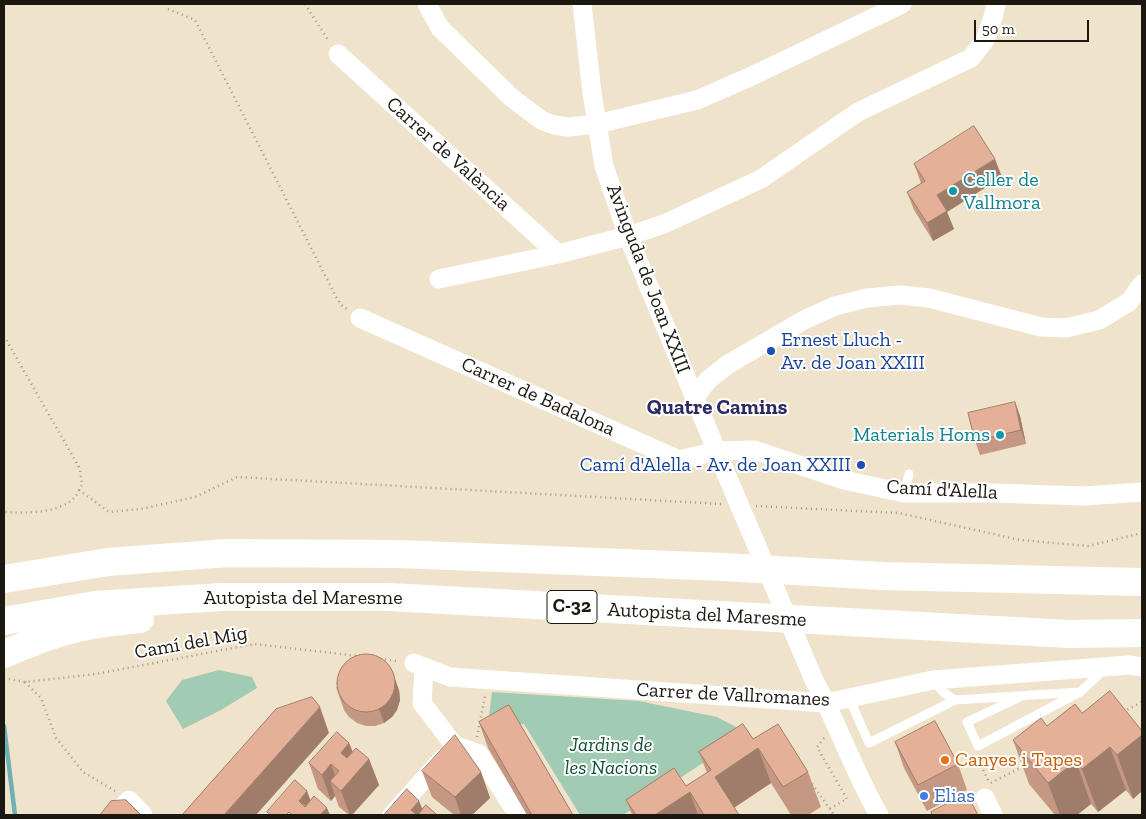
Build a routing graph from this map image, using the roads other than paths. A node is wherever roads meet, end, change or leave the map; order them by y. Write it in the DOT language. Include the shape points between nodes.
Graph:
graph roads {
  1 [pos="427,4"];
  2 [pos="582,4"];
  3 [pos="902,4"];
  4 [pos="996,4"];
  5 [pos="338,54"];
  6 [pos="597,124"];
  7 [pos="628,236"];
  8 [pos="558,254"];
  9 [pos="439,279"];
  10 [pos="1142,284"];
  11 [pos="360,318"];
  12 [pos="695,397"];
  13 [pos="717,452"];
  14 [pos="909,474"];
  15 [pos="904,492"];
  16 [pos="1142,492"];
  17 [pos="1142,571"];
  18 [pos="882,576"];
  19 [pos="4,579"];
  20 [pos="1142,582"];
  21 [pos="221,597"];
  22 [pos="4,621"];
  23 [pos="1142,633"];
  24 [pos="4,654"];
  25 [pos="1108,667"];
  26 [pos="1142,667"];
  27 [pos="933,680"];
  28 [pos="1080,692"];
  29 [pos="1022,696"];
  30 [pos="849,698"];
  31 [pos="955,700"];
  32 [pos="826,703"];
  33 [pos="454,745"];
  34 [pos="987,791"];
  35 [pos="116,815"];
  36 [pos="143,815"];
  37 [pos="392,815"];
  38 [pos="518,815"];
  39 [pos="879,815"];
  40 [pos="993,815"];
  1 -- 6 [label="street" via="440,28 512,98 541,120 568,127"];
  2 -- 6 [label="street, Avinguda de Joan XXIII"];
  3 -- 6 [label="street" via="697,100"];
  4 -- 7 [label="street" via="985,40 971,58 858,112 761,179 664,224"];
  5 -- 8 [label="street, Carrer de València"];
  6 -- 7 [label="street, Avinguda de Joan XXIII" via="604,166"];
  7 -- 8 [label="street"];
  7 -- 12 [label="street, Avinguda de Joan XXIII"];
  8 -- 9 [label="street"];
  10 -- 12 [label="street" via="1128,302 1098,320 1066,328 1041,327 929,298 900,295 834,306 726,365"];
  11 -- 13 [label="street, Carrer de Badalona" via="679,460"];
  12 -- 13 [label="street, Avinguda de Joan XXIII"];
  13 -- 15 [label="street, Camí d'Alella" via="754,450 844,480"];
  13 -- 32 [label="street, Avinguda de Joan XXIII"];
  14 -- 15 [label="lane"];
  15 -- 16 [label="street, Camí d'Alella" via="1084,496"];
  17 -- 18 [label="highway"];
  18 -- 19 [label="highway, C-32" via="399,554 227,553 108,562"];
  18 -- 20 [label="highway, C-32"];
  21 -- 22 [label="highway, Autopista del Maresme / C-32" via="95,605"];
  21 -- 23 [label="highway, Autopista del Maresme / C-32" via="389,597 1069,634"];
  21 -- 24 [label="highway" via="192,614 92,625 49,636"];
  25 -- 26 [label="street, Carrer de Vallromanes"];
  25 -- 27 [label="street, Carrer de Vallromanes"];
  25 -- 28 [label="lane"];
  27 -- 30 [label="street, Carrer de Vallromanes"];
  27 -- 31 [label="lane"];
  28 -- 29 [label="lane"];
  28 -- 29 [label="lane" via="978,746 967,722"];
  29 -- 31 [label="lane"];
  30 -- 31 [label="lane" via="870,743"];
  30 -- 32 [label="street, Carrer de Vallromanes"];
  32 -- 33 [label="street, Carrer de Vallromanes" via="450,677 419,665 422,703"];
  32 -- 39 [label="street, Avinguda de Joan XXIII"];
  33 -- 37 [label="street"];
  33 -- 38 [label="street" via="479,754"];
  34 -- 40 [label="street"];
  35 -- 36 [label="street" via="130,800"];
}
